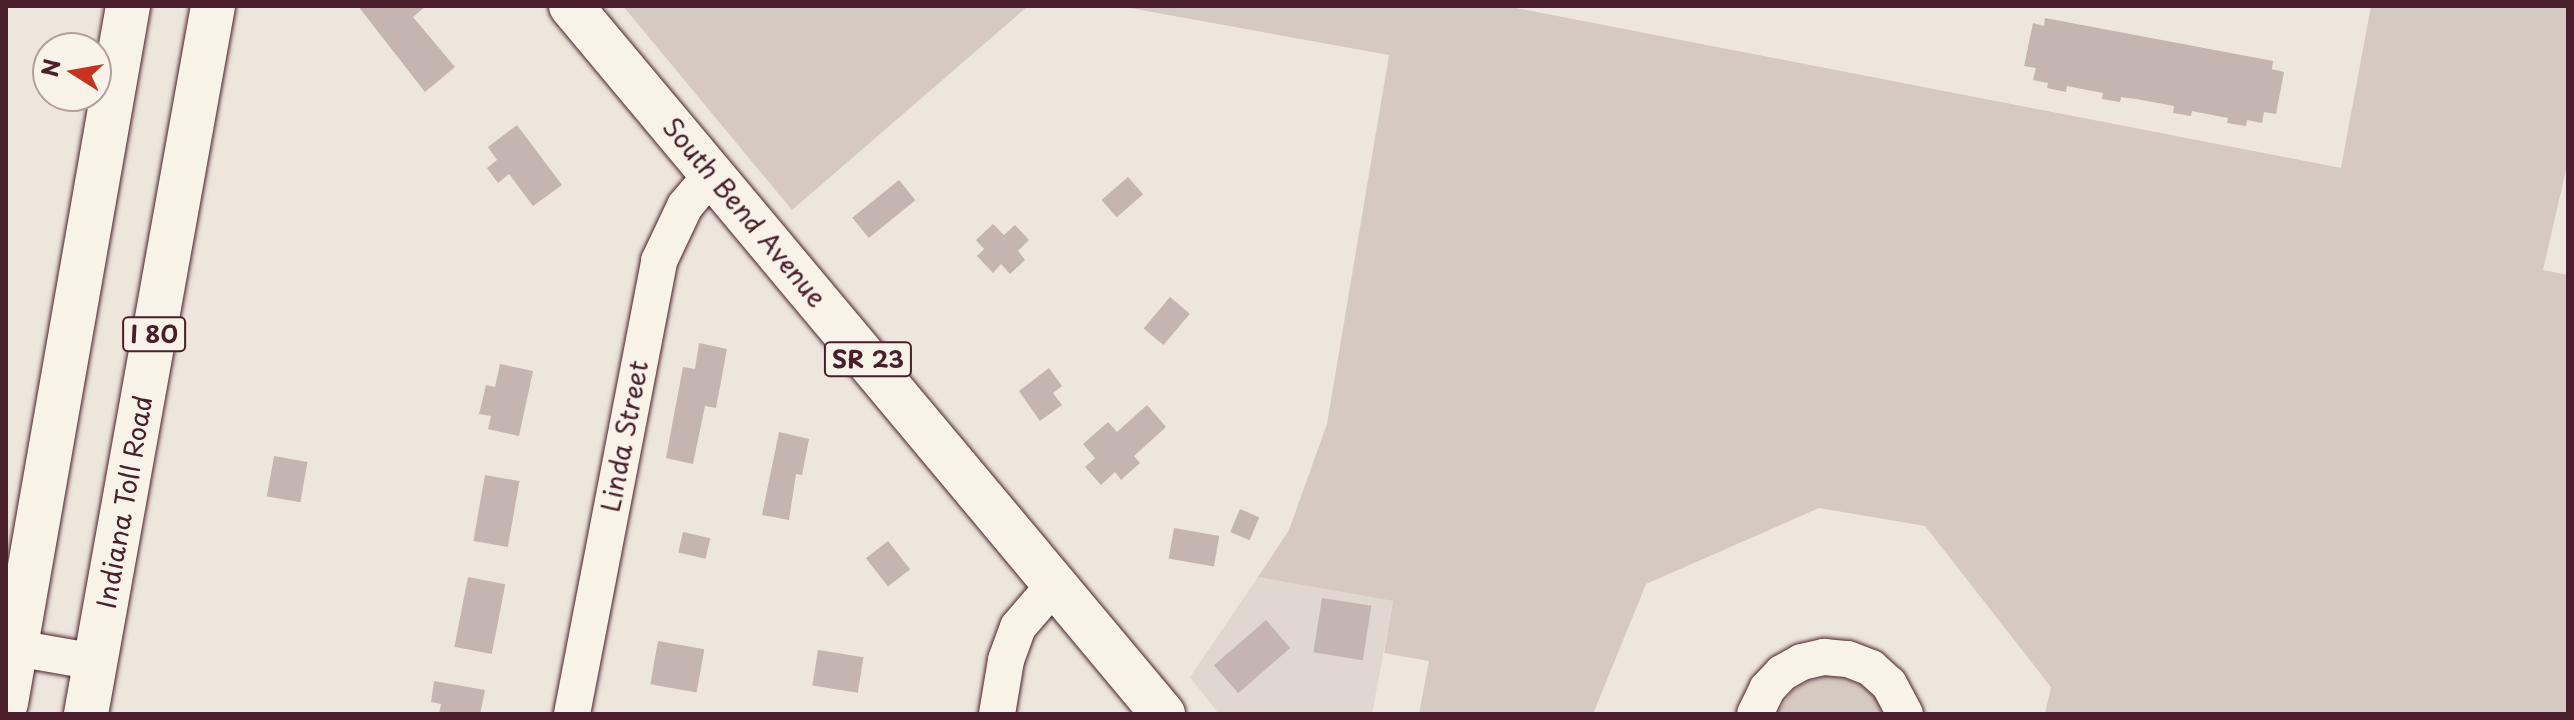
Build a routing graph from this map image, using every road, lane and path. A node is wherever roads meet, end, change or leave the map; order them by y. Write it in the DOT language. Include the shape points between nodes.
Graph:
graph roads {
  1 [pos="128,6"];
  2 [pos="213,6"];
  3 [pos="571,6"];
  4 [pos="713,173"];
  5 [pos="1055,584"];
  6 [pos="16,648"];
  7 [pos="96,662"];
  8 [pos="6,703"];
  9 [pos="86,714"];
  10 [pos="572,714"];
  11 [pos="997,714"];
  12 [pos="1163,714"];
  13 [pos="1755,714"];
  14 [pos="1905,714"];
  1 -- 6 [label="main road"];
  2 -- 7 [label="main road, Indiana Toll Road / I 80"];
  3 -- 4 [label="main road, South Bend Avenue / SR 23"];
  4 -- 5 [label="main road, South Bend Avenue / SR 23"];
  4 -- 10 [label="street, Linda Street" via="687,203 659,261"];
  5 -- 11 [label="street" via="1018,627"];
  5 -- 12 [label="main road, South Bend Avenue / SR 23"];
  6 -- 7 [label="street"];
  6 -- 8 [label="main road"];
  7 -- 9 [label="main road, Indiana Toll Road / I 80"];
  13 -- 14 [label="street" via="1782,673 1824,657 1871,668 1889,684"];
}
